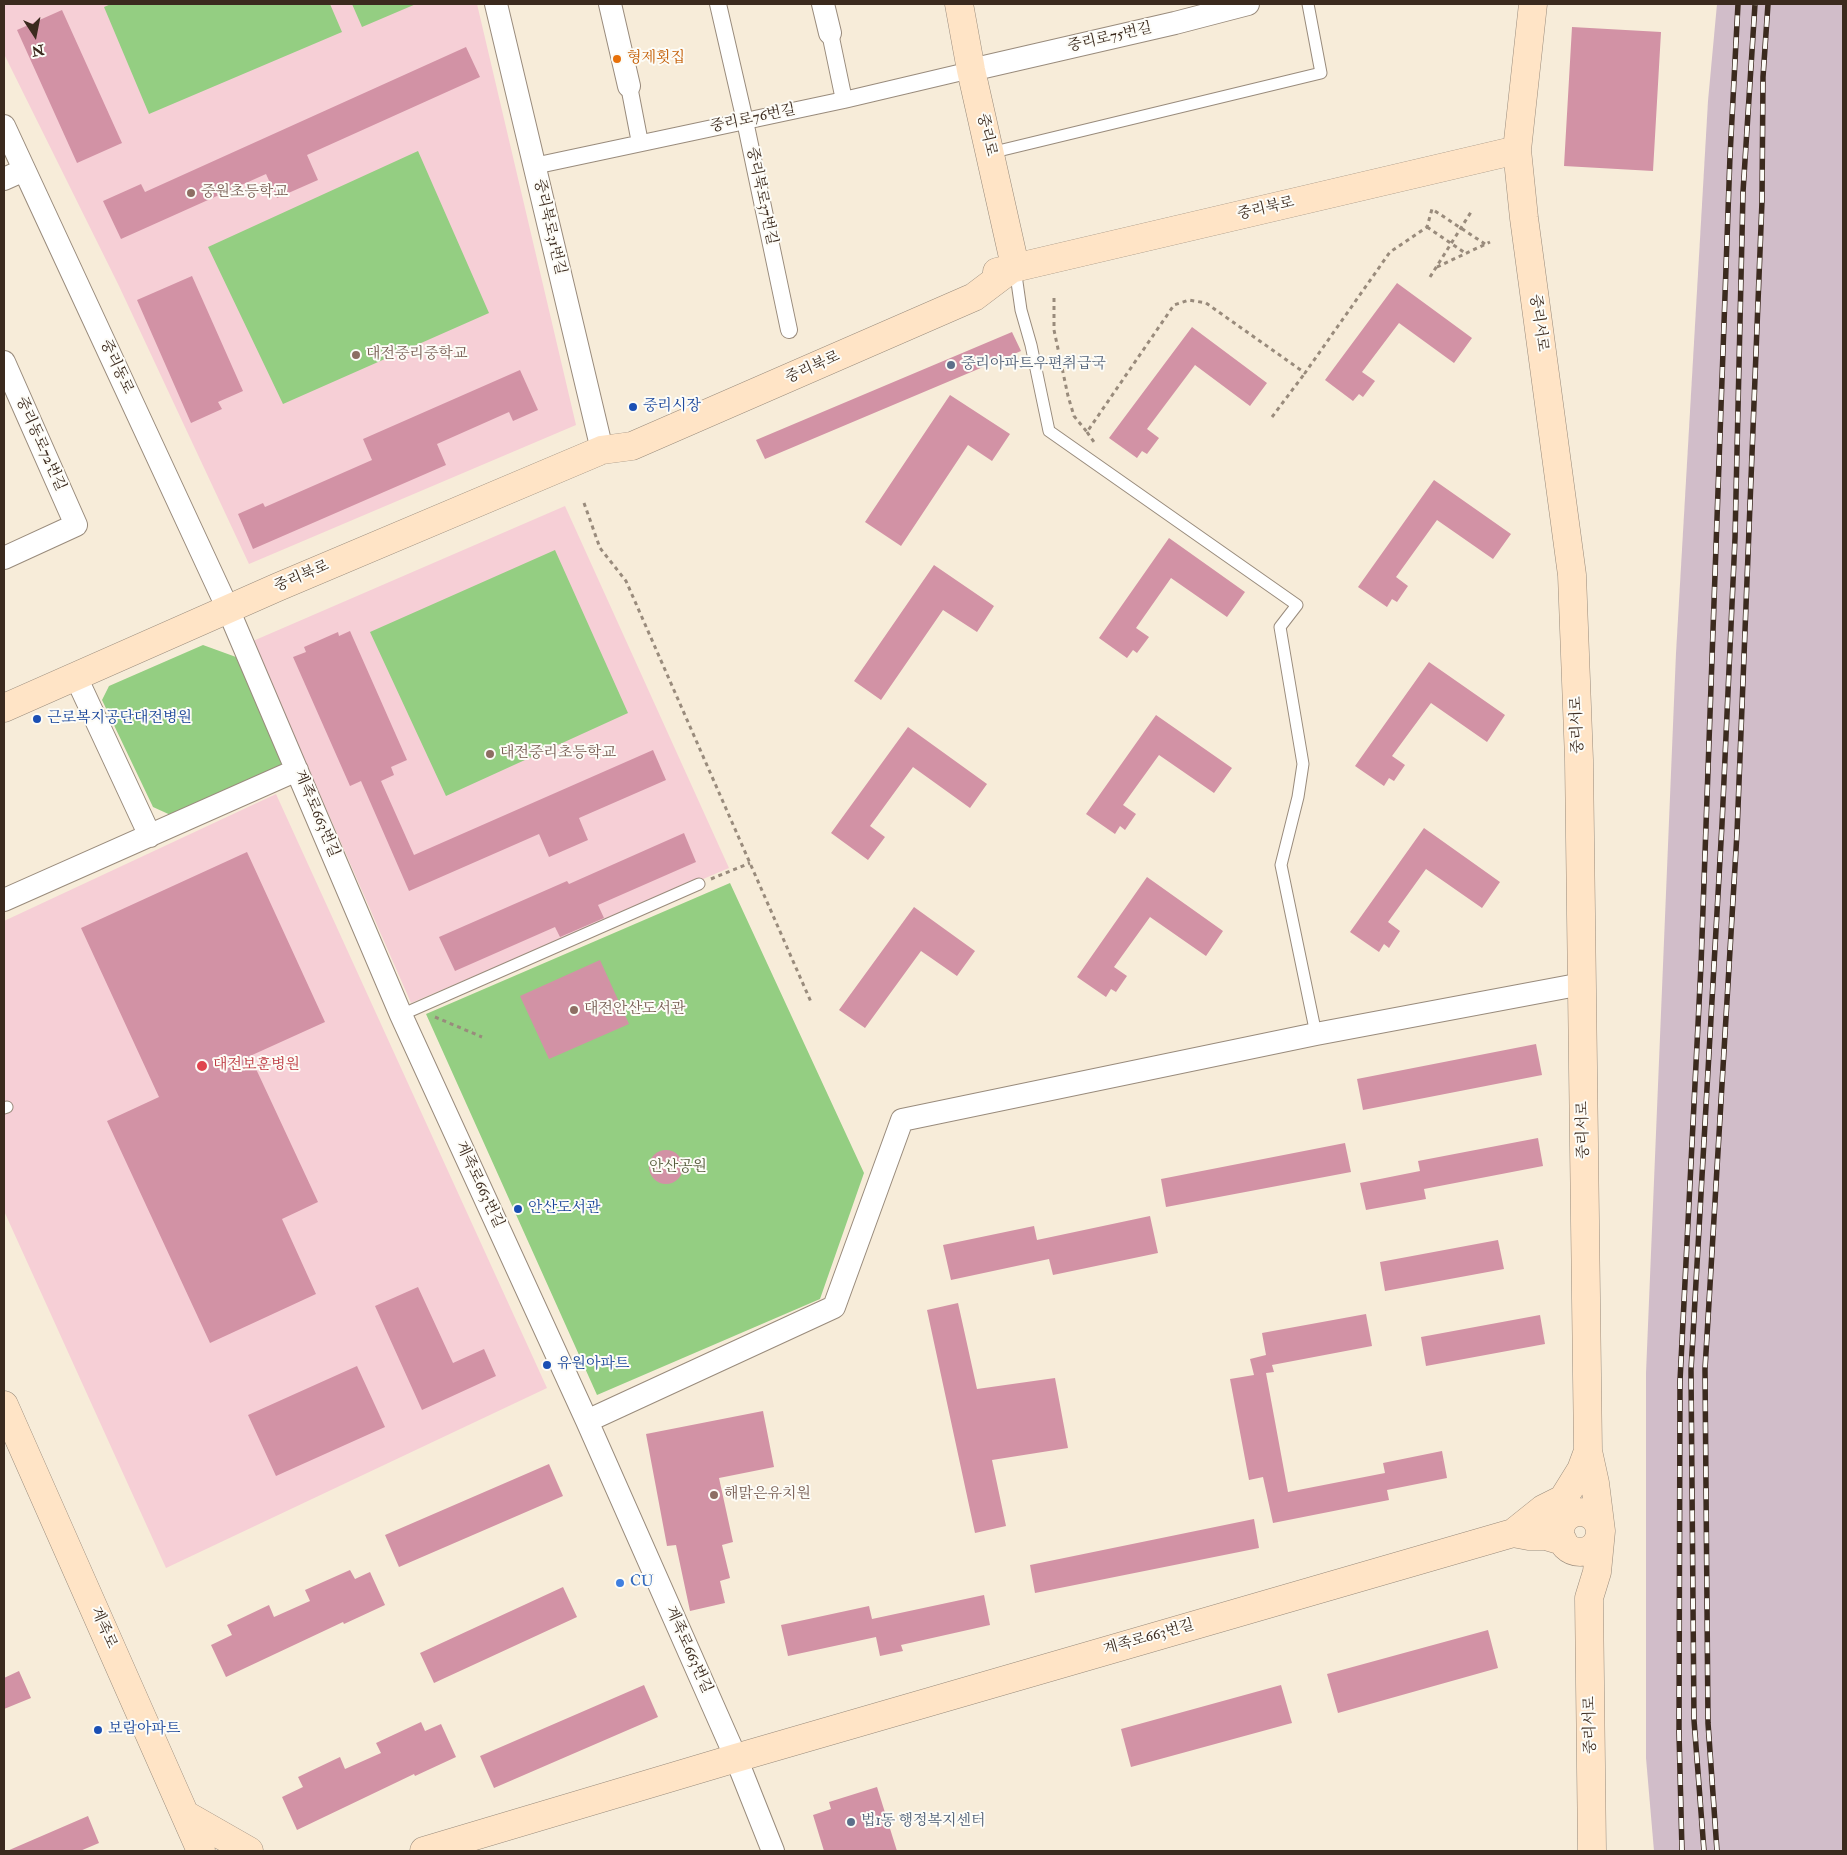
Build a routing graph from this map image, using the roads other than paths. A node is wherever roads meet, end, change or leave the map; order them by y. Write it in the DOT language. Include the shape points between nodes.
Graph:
graph roads {
  1 [pos="496,4"];
  2 [pos="610,4"];
  3 [pos="718,4"];
  4 [pos="823,4"];
  5 [pos="959,4"];
  6 [pos="1248,4"];
  7 [pos="1308,4"];
  8 [pos="1532,4"];
  9 [pos="1173,13"];
  10 [pos="830,34"];
  11 [pos="971,70"];
  12 [pos="629,86"];
  13 [pos="844,100"];
  14 [pos="745,121"];
  15 [pos="4,126"];
  16 [pos="640,143"];
  17 [pos="1517,150"];
  18 [pos="990,153"];
  19 [pos="534,166"];
  20 [pos="24,170"];
  21 [pos="4,179"];
  22 [pos="1015,266"];
  23 [pos="789,330"];
  24 [pos="4,362"];
  25 [pos="602,450"];
  26 [pos="4,558"];
  27 [pos="228,609"];
  28 [pos="76,677"];
  29 [pos="4,708"];
  30 [pos="297,770"];
  31 [pos="150,836"];
  32 [pos="699,884"];
  33 [pos="4,900"];
  34 [pos="1582,984"];
  35 [pos="401,1014"];
  36 [pos="1316,1034"];
  37 [pos="4,1405"];
  38 [pos="587,1421"];
  39 [pos="1585,1461"];
  40 [pos="1569,1530"];
  41 [pos="1522,1531"];
  42 [pos="1601,1531"];
  43 [pos="1587,1591"];
  44 [pos="736,1758"];
  45 [pos="186,1815"];
  46 [pos="201,1851"];
  47 [pos="249,1851"];
  48 [pos="424,1851"];
  49 [pos="773,1851"];
  50 [pos="1592,1851"];
  1 -- 19 [label="street, 중리북로31번길"];
  2 -- 12 [label="street"];
  3 -- 14 [label="street, 중리북로37번길"];
  4 -- 10 [label="street"];
  5 -- 11 [label="main road, 중리로"];
  6 -- 9 [label="street, 중리로75번길"];
  7 -- 18 [label="lane" via="1321,73"];
  8 -- 17 [label="main road, 중리서로"];
  9 -- 11 [label="street, 중리로75번길"];
  10 -- 13 [label="street"];
  11 -- 13 [label="street, 중리로76번길"];
  11 -- 18 [label="main road, 중리로"];
  12 -- 16 [label="street"];
  13 -- 14 [label="street, 중리로76번길"];
  14 -- 16 [label="street, 중리로76번길"];
  14 -- 23 [label="street, 중리북로37번길"];
  15 -- 20 [label="street, 중리동로"];
  16 -- 19 [label="street, 중리로76번길"];
  17 -- 22 [label="main road, 중리북로"];
  17 -- 34 [label="main road, 중리서로" via="1572,575 1580,760"];
  18 -- 22 [label="main road, 중리로"];
  19 -- 25 [label="street, 중리북로31번길"];
  20 -- 21 [label="street"];
  20 -- 27 [label="street, 중리동로"];
  22 -- 25 [label="main road, 중리북로" via="974,297 632,446"];
  22 -- 36 [label="lane" via="1021,310 1049,430 1297,605 1280,627 1303,764 1281,865"];
  24 -- 26 [label="street, 중리동로72번길" via="76,525"];
  25 -- 27 [label="main road, 중리북로"];
  27 -- 28 [label="main road, 중리북로"];
  27 -- 30 [label="street, 계족로663번길"];
  28 -- 29 [label="main road, 중리북로"];
  28 -- 31 [label="street"];
  30 -- 31 [label="street"];
  30 -- 35 [label="street, 계족로663번길"];
  31 -- 33 [label="street"];
  32 -- 35 [label="lane"];
  34 -- 36 [label="street"];
  34 -- 39 [label="main road, 중리서로"];
  35 -- 38 [label="street, 계족로663번길"];
  36 -- 38 [label="street" via="902,1120 834,1307"];
  37 -- 45 [label="main road, 계족로"];
  38 -- 44 [label="street, 계족로663번길"];
  39 -- 40 [label="main road"];
  39 -- 41 [label="main road" via="1563,1499 1543,1509"];
  39 -- 42 [label="main road" via="1595,1483"];
  40 -- 41 [label="main road, 계족로663번길" via="1547,1517"];
  40 -- 42 [label="main road, 계족로663번길" via="1586,1551 1600,1538"];
  40 -- 43 [label="main road"];
  41 -- 43 [label="main road" via="1573,1566"];
  41 -- 44 [label="main road, 계족로663번길"];
  42 -- 43 [label="main road" via="1597,1572"];
  43 -- 50 [label="main road, 중리서로"];
  44 -- 48 [label="main road, 계족로663번길"];
  44 -- 49 [label="street, 계족로663번길"];
  45 -- 46 [label="main road, 계족로"];
  45 -- 47 [label="main road"];
}
